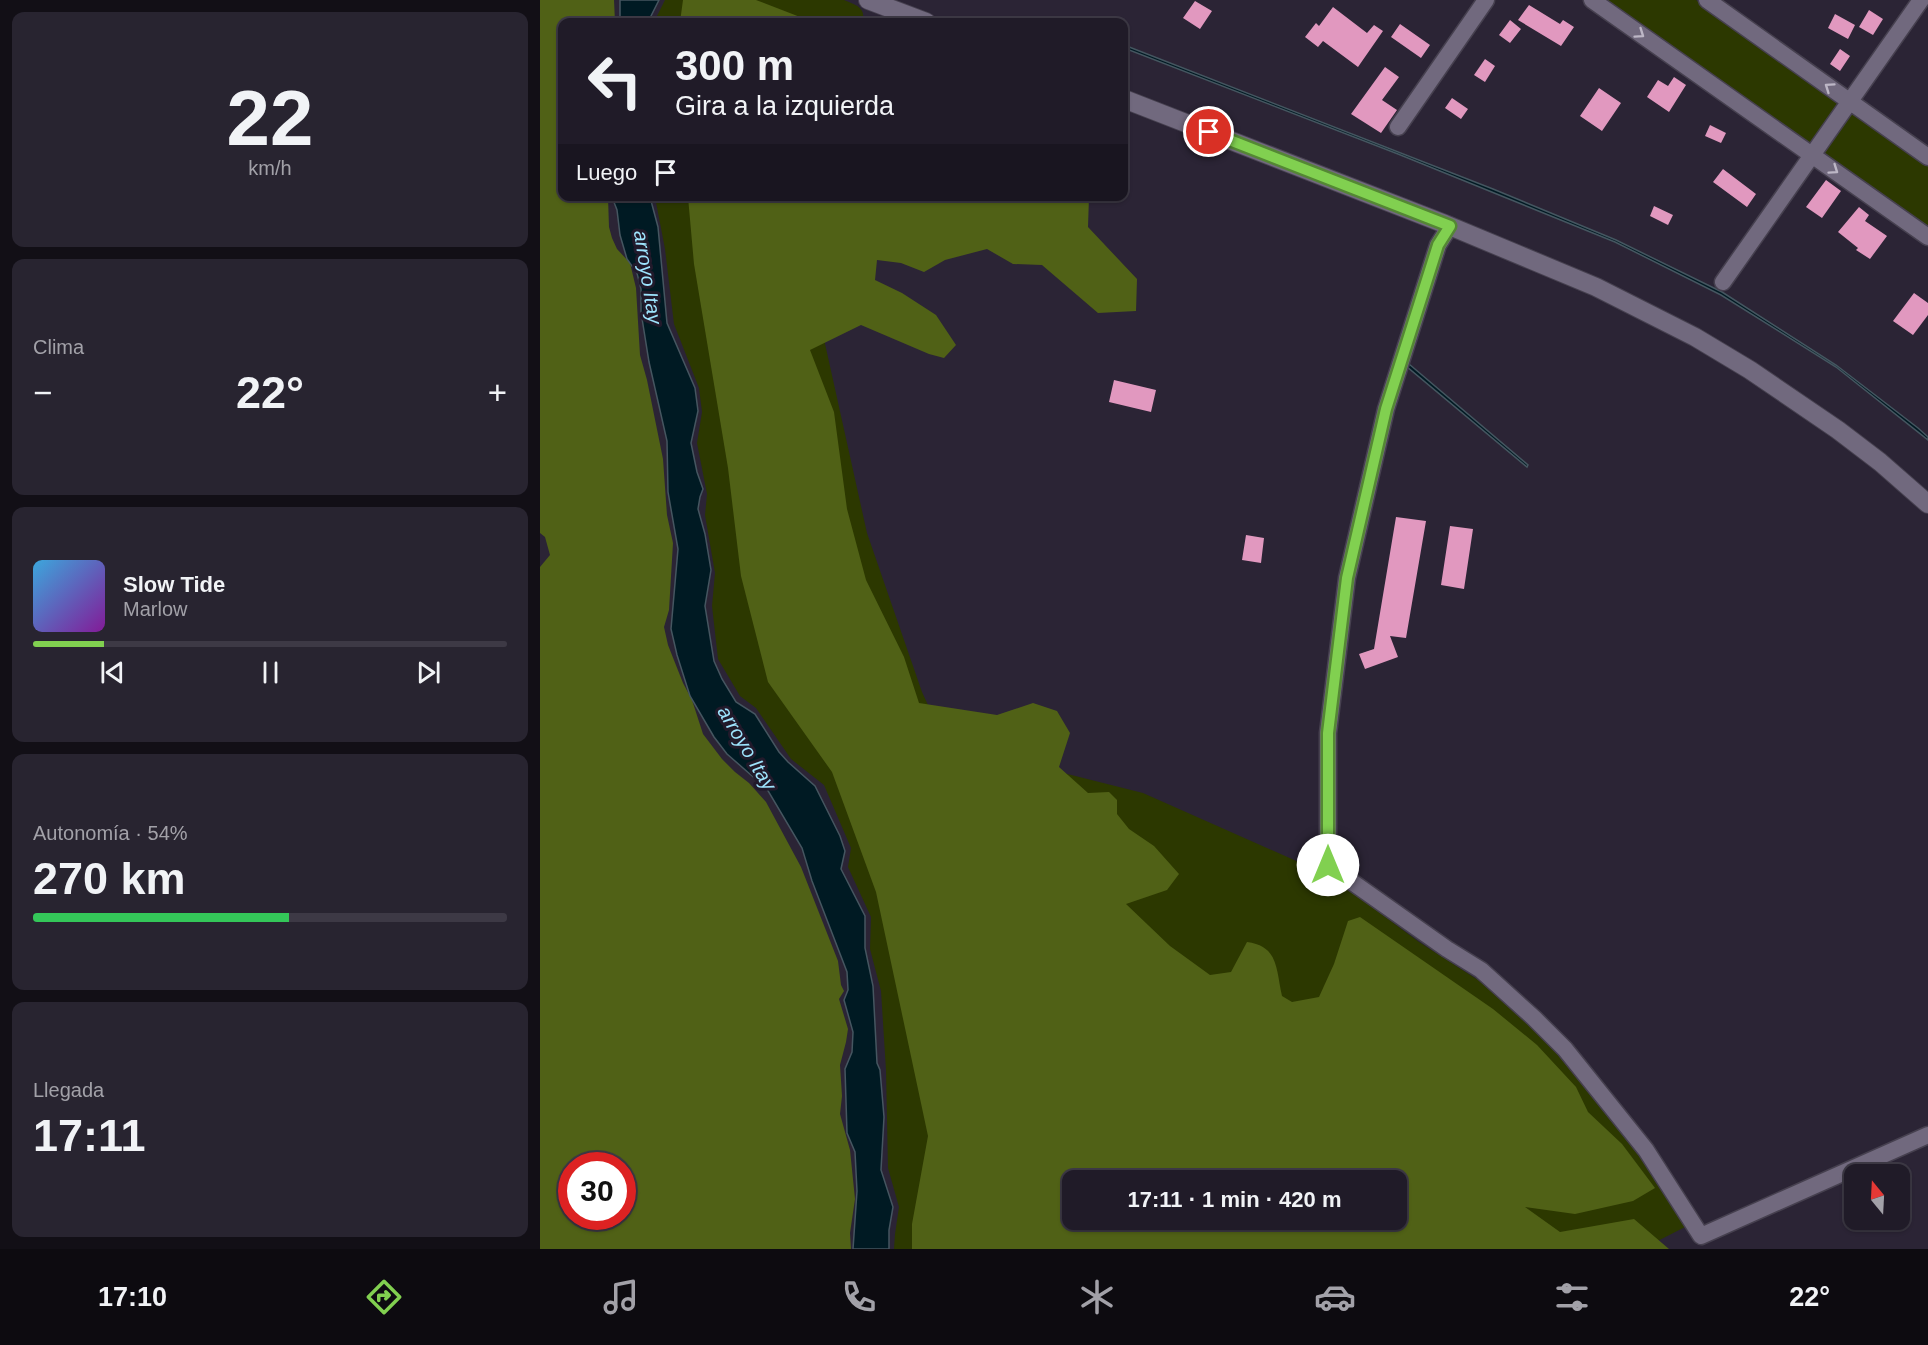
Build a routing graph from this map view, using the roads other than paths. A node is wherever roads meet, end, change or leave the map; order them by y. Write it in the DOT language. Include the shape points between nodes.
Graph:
graph roads {
  1 [pos="868,0"];
  2 [pos="1486,0"];
  3 [pos="1592,0"];
  4 [pos="1707,0"];
  5 [pos="1921,0"];
  6 [pos="915,18"];
  7 [pos="1128,101"];
  8 [pos="1850,102"];
  9 [pos="1398,127"];
  10 [pos="1812,155"];
  11 [pos="1928,157"];
  12 [pos="1450,226"];
  13 [pos="1928,237"];
  14 [pos="1724,282"];
  15 [pos="1928,504"];
  16 [pos="1928,1135"];
  1 -- 6 [label="street"];
  2 -- 9 [label="street"];
  3 -- 10 [label="street, one-way"];
  8 -- 4 [label="street, one-way"];
  5 -- 8 [label="street"];
  7 -- 12 [label="street"];
  8 -- 10 [label="street"];
  8 -- 11 [label="street"];
  10 -- 13 [label="street, one-way"];
  10 -- 14 [label="street"];
  12 -- 15 [label="street" via="1596,287 1695,338 1838,430"];
  12 -- 16 [label="street" via="1438,245 1386,409 1347,578 1328,733 1328,865 1481,970 1534,1018 1565,1049 1646,1150 1701,1236"];
}
